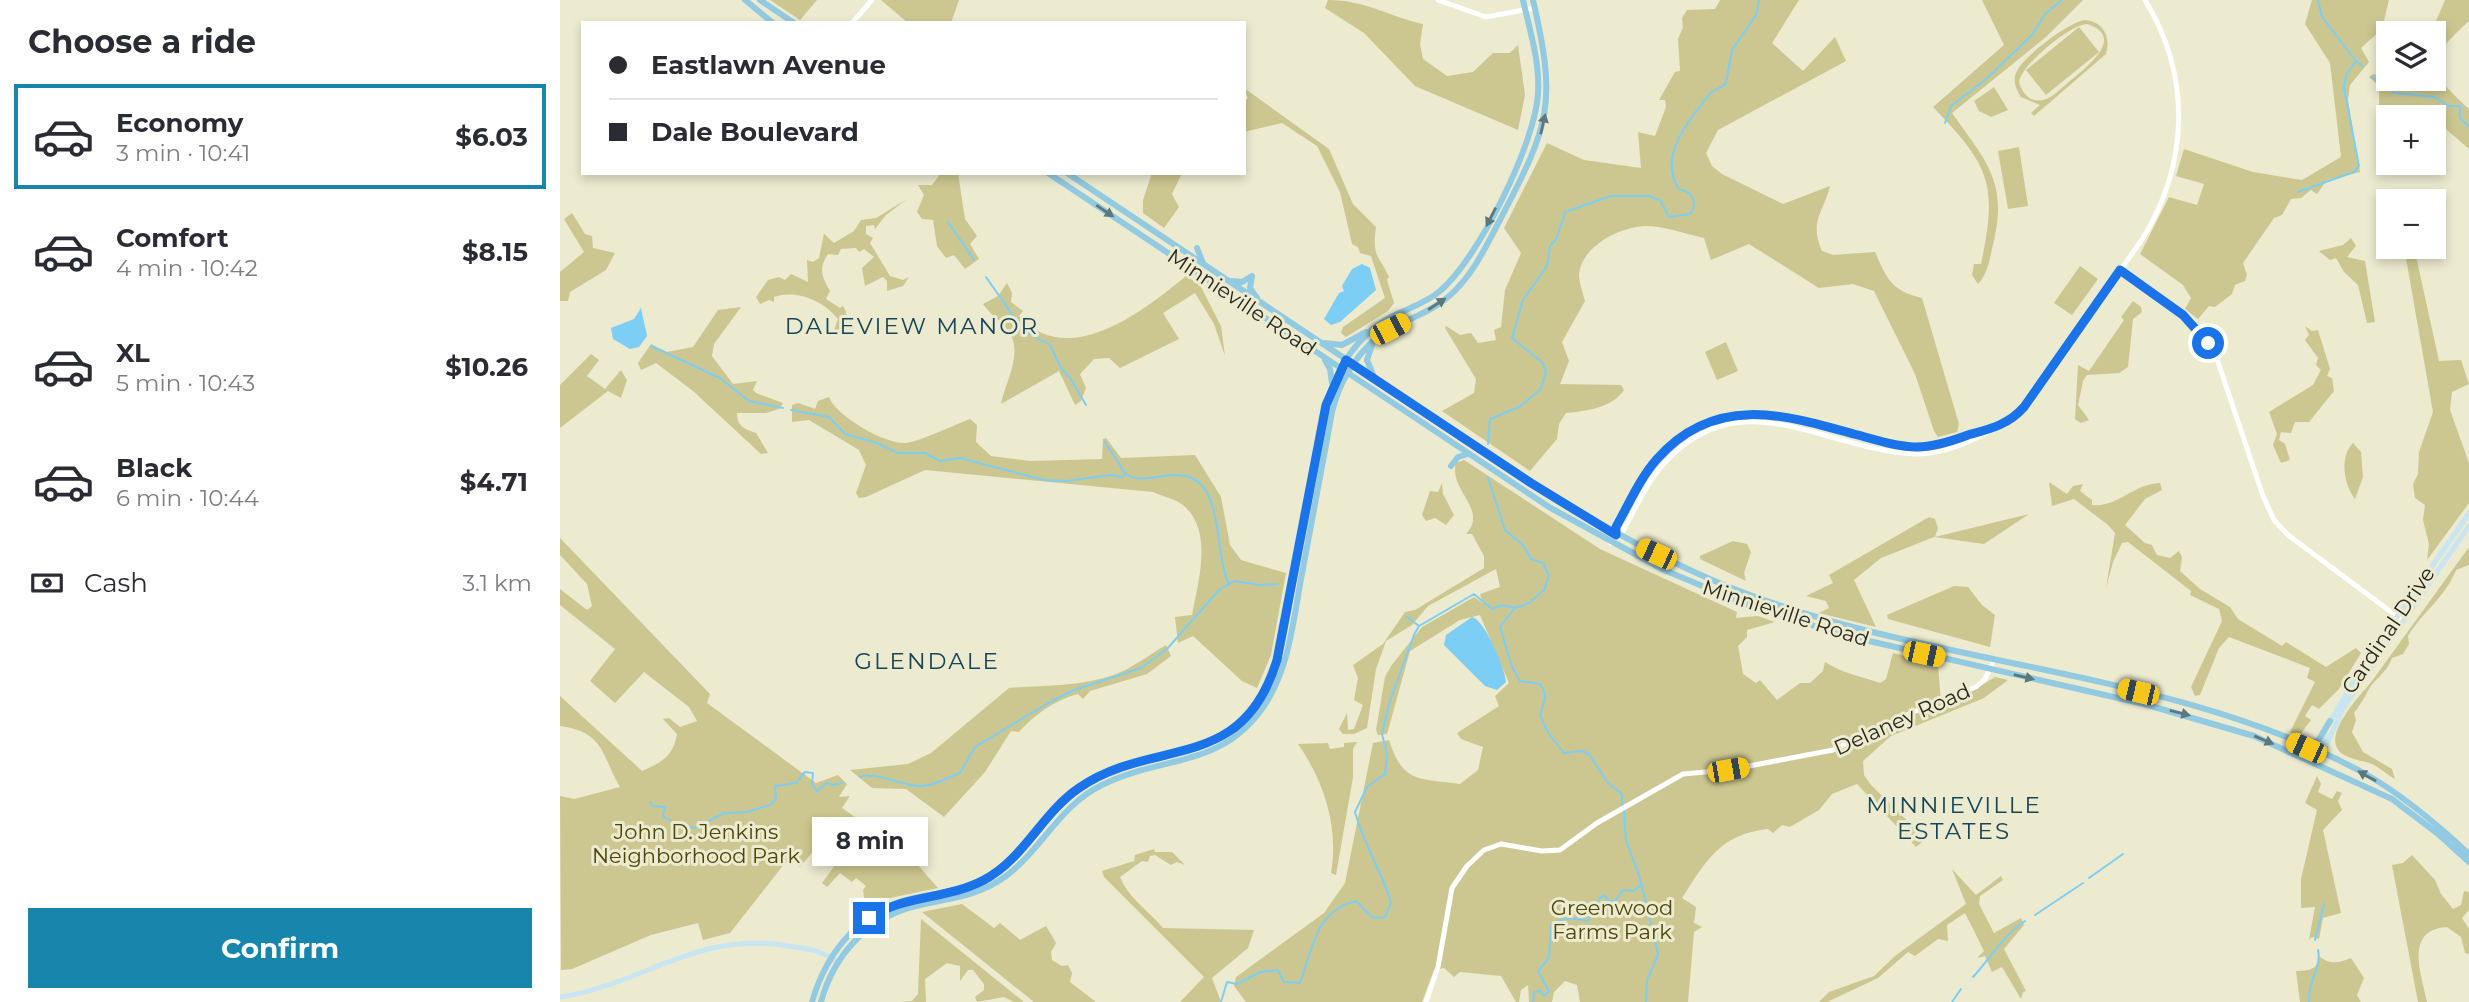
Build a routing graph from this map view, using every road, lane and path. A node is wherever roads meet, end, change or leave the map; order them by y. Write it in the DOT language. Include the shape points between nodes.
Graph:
graph roads {
  1 [pos="745,0"];
  2 [pos="760,0"];
  3 [pos="872,0"];
  4 [pos="1438,0"];
  5 [pos="1523,0"];
  6 [pos="2146,0"];
  7 [pos="1534,4"];
  8 [pos="1525,10"];
  9 [pos="771,21"];
  10 [pos="791,21"];
  11 [pos="854,21"];
  12 [pos="1051,175"];
  13 [pos="1070,175"];
  14 [pos="1197,248"];
  15 [pos="1203,265"];
  16 [pos="2120,270"];
  17 [pos="1223,278"];
  18 [pos="1263,305"];
  19 [pos="1375,328"];
  20 [pos="1317,341"];
  21 [pos="1374,341"];
  22 [pos="1322,356"];
  23 [pos="1346,360"];
  24 [pos="1353,365"];
  25 [pos="1344,370"];
  26 [pos="1375,379"];
  27 [pos="1360,381"];
  28 [pos="1332,387"];
  29 [pos="1337,393"];
  30 [pos="1469,454"];
  31 [pos="1451,466"];
  32 [pos="2469,513"];
  33 [pos="2469,526"];
  34 [pos="1616,535"];
  35 [pos="1611,543"];
  36 [pos="2396,616"];
  37 [pos="2402,620"];
  38 [pos="1994,660"];
  39 [pos="1991,669"];
  40 [pos="2330,721"];
  41 [pos="2292,742"];
  42 [pos="2320,754"];
  43 [pos="2315,762"];
  44 [pos="2469,853"];
  45 [pos="2469,862"];
  46 [pos="830,957"];
  47 [pos="838,962"];
  48 [pos="560,997"];
  49 [pos="812,1002"];
  50 [pos="821,1002"];
  51 [pos="1426,1002"];
  1 -- 9 [label="main road"];
  2 -- 10 [label="main road"];
  3 -- 11 [label="street"];
  4 -- 8 [label="street" via="1486,17"];
  5 -- 8 [label="main road"];
  6 -- 16 [label="street" via="2173,62 2179,139 2161,204"];
  7 -- 8 [label="street"];
  21 -- 7 [label="main road, one-way" via="1441,302 1466,278 1526,170 1542,131 1548,96 1546,57"];
  8 -- 19 [label="main road, one-way" via="1539,80 1535,120 1523,156 1460,271 1429,299"];
  12 -- 22 [label="main road, Minnieville Road, one-way"];
  13 -- 15 [label="main road, Minnieville Road"];
  14 -- 15 [label="main road"];
  15 -- 17 [label="main road, Minnieville Road"];
  16 -- 34 [label="street" via="2012,418 1987,431 1940,444 1908,446 1782,415 1729,416 1689,432 1662,454 1639,485"];
  16 -- 36 [label="street" via="2183,315 2208,343 2274,520 2287,535"];
  17 -- 18 [label="main road, Minnieville Road"];
  17 -- 18 [label="main road" via="1240,282 1252,276 1251,289"];
  18 -- 20 [label="main road, Minnieville Road"];
  19 -- 20 [label="main road" via="1338,346"];
  19 -- 23 [label="main road"];
  20 -- 23 [label="main road, Minnieville Road"];
  21 -- 24 [label="main road"];
  21 -- 26 [label="main road" via="1367,360"];
  22 -- 25 [label="main road, Minnieville Road"];
  22 -- 28 [label="main road" via="1330,369"];
  23 -- 24 [label="main road, Minnieville Road"];
  23 -- 25 [label="main road"];
  24 -- 25 [label="main road"];
  24 -- 26 [label="main road, Minnieville Road"];
  25 -- 27 [label="main road, Minnieville Road"];
  25 -- 28 [label="main road"];
  25 -- 29 [label="main road"];
  26 -- 34 [label="main road, Minnieville Road"];
  27 -- 29 [label="main road" via="1347,383"];
  27 -- 30 [label="main road, Minnieville Road"];
  28 -- 46 [label="main road" via="1277,660 1263,695 1247,716 1202,746 1088,782 1066,798 996,873 965,888 913,898 881,910 854,929"];
  29 -- 47 [label="main road" via="1284,663 1257,716 1238,736 1209,753 1092,790 1066,810 1027,857 1001,879 961,898 891,915 862,934"];
  30 -- 31 [label="main road" via="1458,457"];
  30 -- 35 [label="main road, Minnieville Road"];
  32 -- 36 [label="main road, Cardinal Drive"];
  33 -- 37 [label="main road, Cardinal Drive"];
  34 -- 35 [label="street"];
  34 -- 38 [label="main road, Minnieville Road" via="1727,586 1811,615"];
  35 -- 39 [label="main road, Minnieville Road" via="1693,583 1775,614 1853,638"];
  36 -- 37 [label="street"];
  36 -- 40 [label="main road, Cardinal Drive"];
  37 -- 42 [label="main road, Cardinal Drive" via="2343,708"];
  38 -- 39 [label="street, Delaney Road"];
  38 -- 41 [label="main road, Minnieville Road" via="2187,704"];
  39 -- 43 [label="main road, Minnieville Road, one-way" via="2212,722"];
  39 -- 51 [label="street, Delaney Road" via="1976,687 1833,750 1728,770 1690,772 1618,811 1560,850 1501,844 1474,858 1450,894 1438,967"];
  40 -- 41 [label="main road" via="2314,744"];
  40 -- 42 [label="main road, Cardinal Drive"];
  41 -- 42 [label="main road, Minnieville Road"];
  42 -- 43 [label="main road, Cardinal Drive"];
  44 -- 42 [label="main road, Minnieville Road, one-way" via="2375,780"];
  43 -- 45 [label="main road, Minnieville Road" via="2392,799"];
  46 -- 47 [label="main road"];
  46 -- 48 [label="main road" via="774,944 728,943"];
  46 -- 49 [label="main road"];
  47 -- 50 [label="main road"];
}
